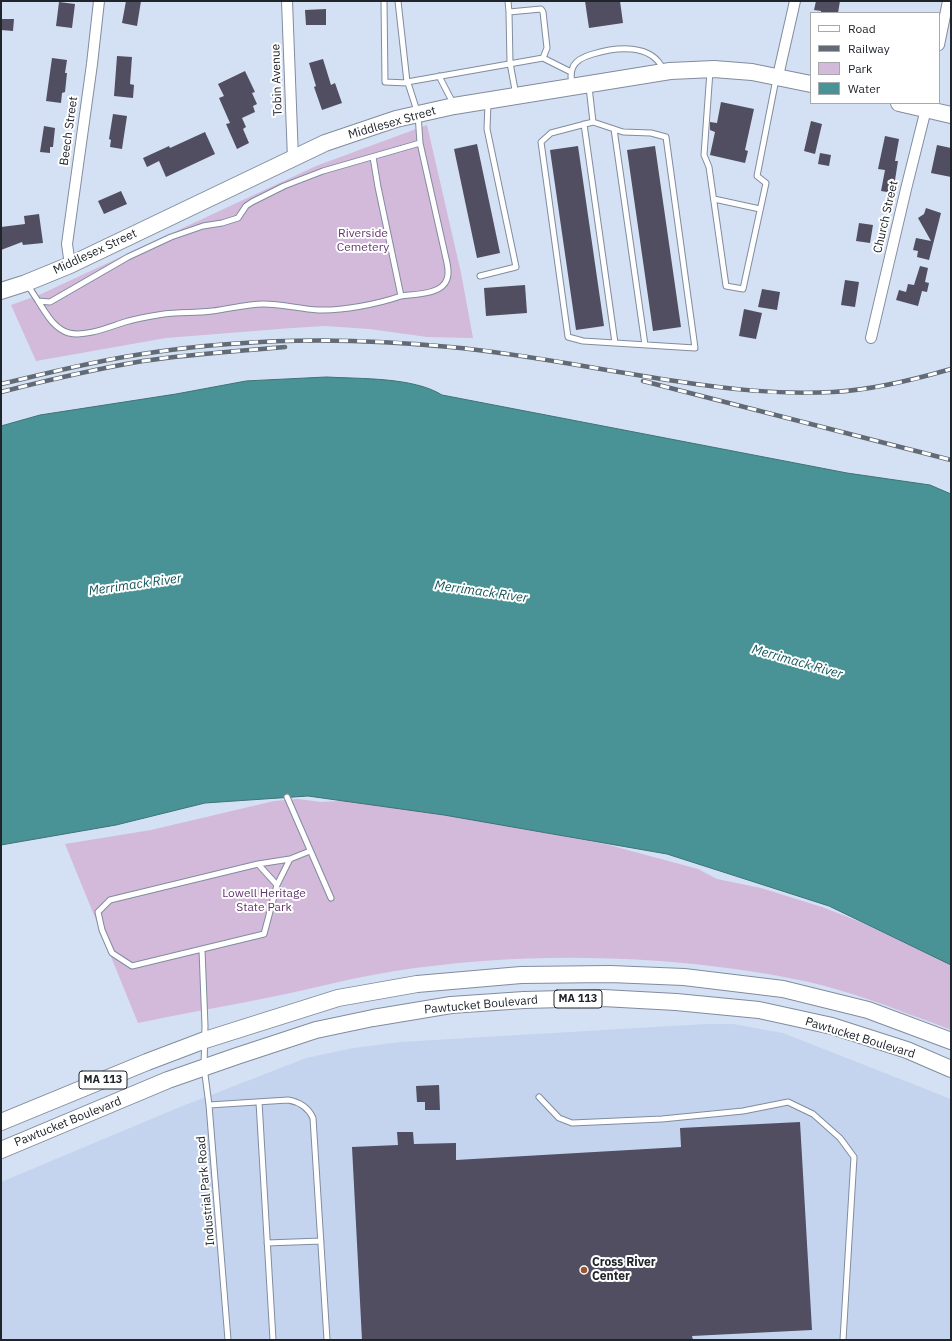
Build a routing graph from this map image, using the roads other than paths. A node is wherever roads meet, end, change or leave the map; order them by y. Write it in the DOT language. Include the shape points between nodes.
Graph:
graph roads {
  1 [pos="99,1"];
  2 [pos="287,1"];
  3 [pos="384,1"];
  4 [pos="398,1"];
  5 [pos="508,1"];
  6 [pos="795,1"];
  7 [pos="948,1"];
  8 [pos="509,12"];
  9 [pos="940,40"];
  10 [pos="544,58"];
  11 [pos="510,63"];
  12 [pos="710,69"];
  13 [pos="664,72"];
  14 [pos="438,76"];
  15 [pos="777,76"];
  16 [pos="571,79"];
  17 [pos="407,82"];
  18 [pos="589,84"];
  19 [pos="810,84"];
  20 [pos="516,96"];
  21 [pos="488,100"];
  22 [pos="908,104"];
  23 [pos="454,106"];
  24 [pos="927,106"];
  25 [pos="418,114"];
  26 [pos="951,115"];
  27 [pos="593,122"];
  28 [pos="584,124"];
  29 [pos="614,129"];
  30 [pos="420,143"];
  31 [pos="373,157"];
  32 [pos="293,159"];
  33 [pos="714,198"];
  34 [pos="760,209"];
  35 [pos="70,265"];
  36 [pos="480,276"];
  37 [pos="26,283"];
  38 [pos="1,291"];
  39 [pos="402,296"];
  40 [pos="38,301"];
  41 [pos="871,338"];
  42 [pos="615,343"];
  43 [pos="645,345"];
  44 [pos="287,797"];
  45 [pos="310,852"];
  46 [pos="290,859"];
  47 [pos="258,864"];
  48 [pos="277,885"];
  49 [pos="331,898"];
  50 [pos="202,950"];
  51 [pos="205,1040"];
  52 [pos="951,1041"];
  53 [pos="204,1067"];
  54 [pos="951,1069"];
  55 [pos="539,1097"];
  56 [pos="259,1102"];
  57 [pos="209,1105"];
  58 [pos="1,1122"];
  59 [pos="1,1150"];
  60 [pos="321,1241"];
  61 [pos="267,1243"];
  62 [pos="228,1340"];
  63 [pos="273,1340"];
  64 [pos="326,1340"];
  65 [pos="843,1340"];
  1 -- 35 [label="street, Beech Street" via="67,244"];
  2 -- 32 [label="street, Tobin Avenue"];
  3 -- 17 [label="lane" via="386,82"];
  4 -- 17 [label="lane"];
  5 -- 8 [label="lane"];
  6 -- 15 [label="street"];
  7 -- 9 [label="street"];
  8 -- 10 [label="lane" via="541,9 547,48"];
  8 -- 11 [label="lane"];
  10 -- 11 [label="lane"];
  10 -- 16 [label="lane"];
  11 -- 14 [label="lane"];
  11 -- 20 [label="lane"];
  12 -- 13 [label="main road, Middlesex Street"];
  12 -- 15 [label="main road, Middlesex Street"];
  12 -- 33 [label="lane" via="704,155"];
  13 -- 16 [label="lane" via="654,57 641,51 613,48 578,61 573,65"];
  13 -- 18 [label="main road, Middlesex Street"];
  14 -- 17 [label="lane"];
  14 -- 23 [label="lane"];
  15 -- 19 [label="main road, Middlesex Street"];
  15 -- 34 [label="lane" via="757,176 766,182"];
  16 -- 18 [label="main road, Middlesex Street"];
  16 -- 20 [label="main road, Middlesex Street"];
  17 -- 25 [label="lane"];
  18 -- 27 [label="lane"];
  20 -- 21 [label="main road, Middlesex Street"];
  21 -- 23 [label="main road, Middlesex Street"];
  21 -- 36 [label="lane" via="487,130 516,267"];
  22 -- 24 [label="main road"];
  23 -- 25 [label="main road, Middlesex Street"];
  24 -- 26 [label="main road"];
  24 -- 41 [label="street, Church Street"];
  25 -- 30 [label="lane"];
  25 -- 32 [label="main road, Middlesex Street" via="326,143"];
  27 -- 28 [label="lane"];
  27 -- 29 [label="lane"];
  28 -- 42 [label="lane"];
  28 -- 42 [label="lane" via="551,133 541,142 564,313 568,337 583,341"];
  29 -- 43 [label="lane"];
  29 -- 43 [label="lane" via="666,137 694,348"];
  30 -- 31 [label="lane"];
  30 -- 39 [label="lane" via="448,276 437,290"];
  31 -- 39 [label="lane"];
  31 -- 40 [label="lane" via="323,171 284,186 246,206 238,218 232,221 203,226 171,237 128,257 50,302"];
  32 -- 35 [label="main road, Middlesex Street"];
  33 -- 34 [label="lane"];
  33 -- 34 [label="lane" via="726,286 743,289"];
  35 -- 37 [label="main road, Middlesex Street"];
  37 -- 38 [label="main road, Middlesex Street"];
  37 -- 40 [label="lane"];
  39 -- 40 [label="lane" via="387,301 331,310 262,304 211,311 178,312 146,317 108,329 79,334 68,333 49,319"];
  42 -- 43 [label="lane"];
  44 -- 45 [label="lane"];
  45 -- 46 [label="lane"];
  45 -- 49 [label="lane"];
  46 -- 47 [label="lane"];
  46 -- 48 [label="lane"];
  47 -- 48 [label="lane"];
  47 -- 50 [label="lane" via="110,900 98,912 102,930 112,953 132,966"];
  48 -- 50 [label="lane" via="264,934"];
  50 -- 51 [label="lane, Industrial Park Road"];
  51 -- 52 [label="main road, MA 113" via="338,998 417,984 521,975 610,974 684,977 783,989 868,1010"];
  51 -- 53 [label="lane, Industrial Park Road"];
  51 -- 58 [label="main road, MA 113"];
  53 -- 54 [label="main road, Pawtucket Boulevard / MA 113" via="316,1030 373,1018 451,1005 603,998 759,1010 832,1026 907,1050"];
  53 -- 57 [label="lane, Industrial Park Road"];
  53 -- 59 [label="main road, Pawtucket Boulevard / MA 113"];
  55 -- 65 [label="lane" via="559,1118 572,1122 662,1119 743,1111 788,1102 813,1114 840,1138 854,1157"];
  56 -- 57 [label="lane"];
  56 -- 60 [label="lane" via="288,1100 303,1105 310,1111 313,1118"];
  56 -- 61 [label="lane"];
  57 -- 62 [label="lane, Industrial Park Road"];
  60 -- 61 [label="lane"];
  60 -- 64 [label="lane"];
  61 -- 63 [label="lane"];
}
